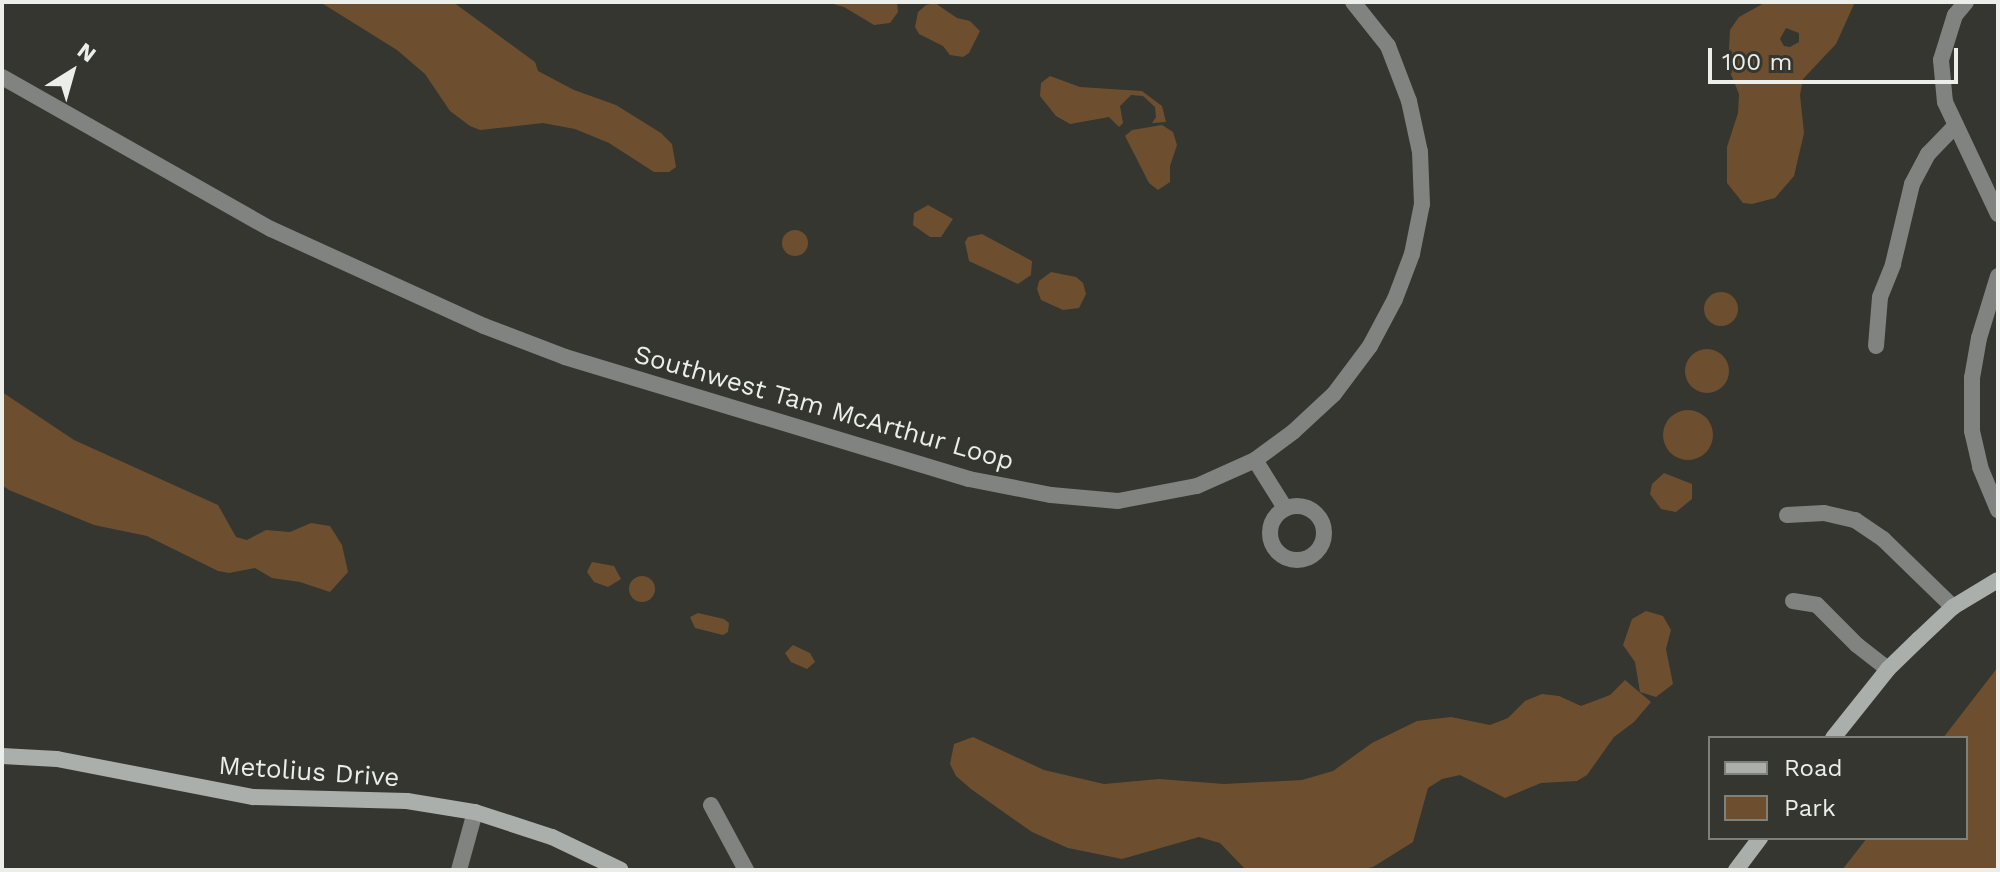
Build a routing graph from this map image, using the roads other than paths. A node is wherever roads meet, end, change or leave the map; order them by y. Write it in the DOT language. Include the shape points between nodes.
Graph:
graph roads {
  1 [pos="1353,2"];
  2 [pos="1966,2"];
  3 [pos="2,77"];
  4 [pos="1956,125"];
  5 [pos="1998,214"];
  6 [pos="1998,276"];
  7 [pos="1876,346"];
  8 [pos="1255,460"];
  9 [pos="1285,508"];
  10 [pos="1998,510"];
  11 [pos="1787,515"];
  12 [pos="1998,580"];
  13 [pos="1793,601"];
  14 [pos="1953,607"];
  15 [pos="1888,669"];
  16 [pos="1835,736"];
  17 [pos="2,756"];
  18 [pos="711,805"];
  19 [pos="475,812"];
  20 [pos="1758,840"];
  21 [pos="614,866"];
  22 [pos="459,870"];
  23 [pos="746,870"];
  24 [pos="1736,870"];
  1 -- 8 [label="street, Southwest Tam McArthur Loop" via="1388,46 1409,101 1420,152 1422,204 1412,254 1370,346 1334,394"];
  2 -- 4 [label="street" via="1955,15 1941,60 1945,102"];
  3 -- 8 [label="street, Southwest Tam McArthur Loop" via="271,229 484,326 595,367 969,479 1051,495 1118,501 1197,486"];
  4 -- 5 [label="street"];
  4 -- 7 [label="street" via="1928,154 1912,184 1880,297"];
  6 -- 10 [label="street" via="1972,378 1972,431"];
  8 -- 9 [label="street"];
  11 -- 14 [label="street" via="1824,513 1855,520 1883,539"];
  12 -- 14 [label="street"];
  13 -- 15 [label="street" via="1817,605"];
  14 -- 15 [label="street"];
  15 -- 16 [label="street"];
  17 -- 19 [label="street, Metolius Drive" via="57,759 253,797 407,801"];
  18 -- 23 [label="street"];
  19 -- 21 [label="street, Metolius Drive"];
  19 -- 22 [label="street"];
  20 -- 24 [label="street"];
}
